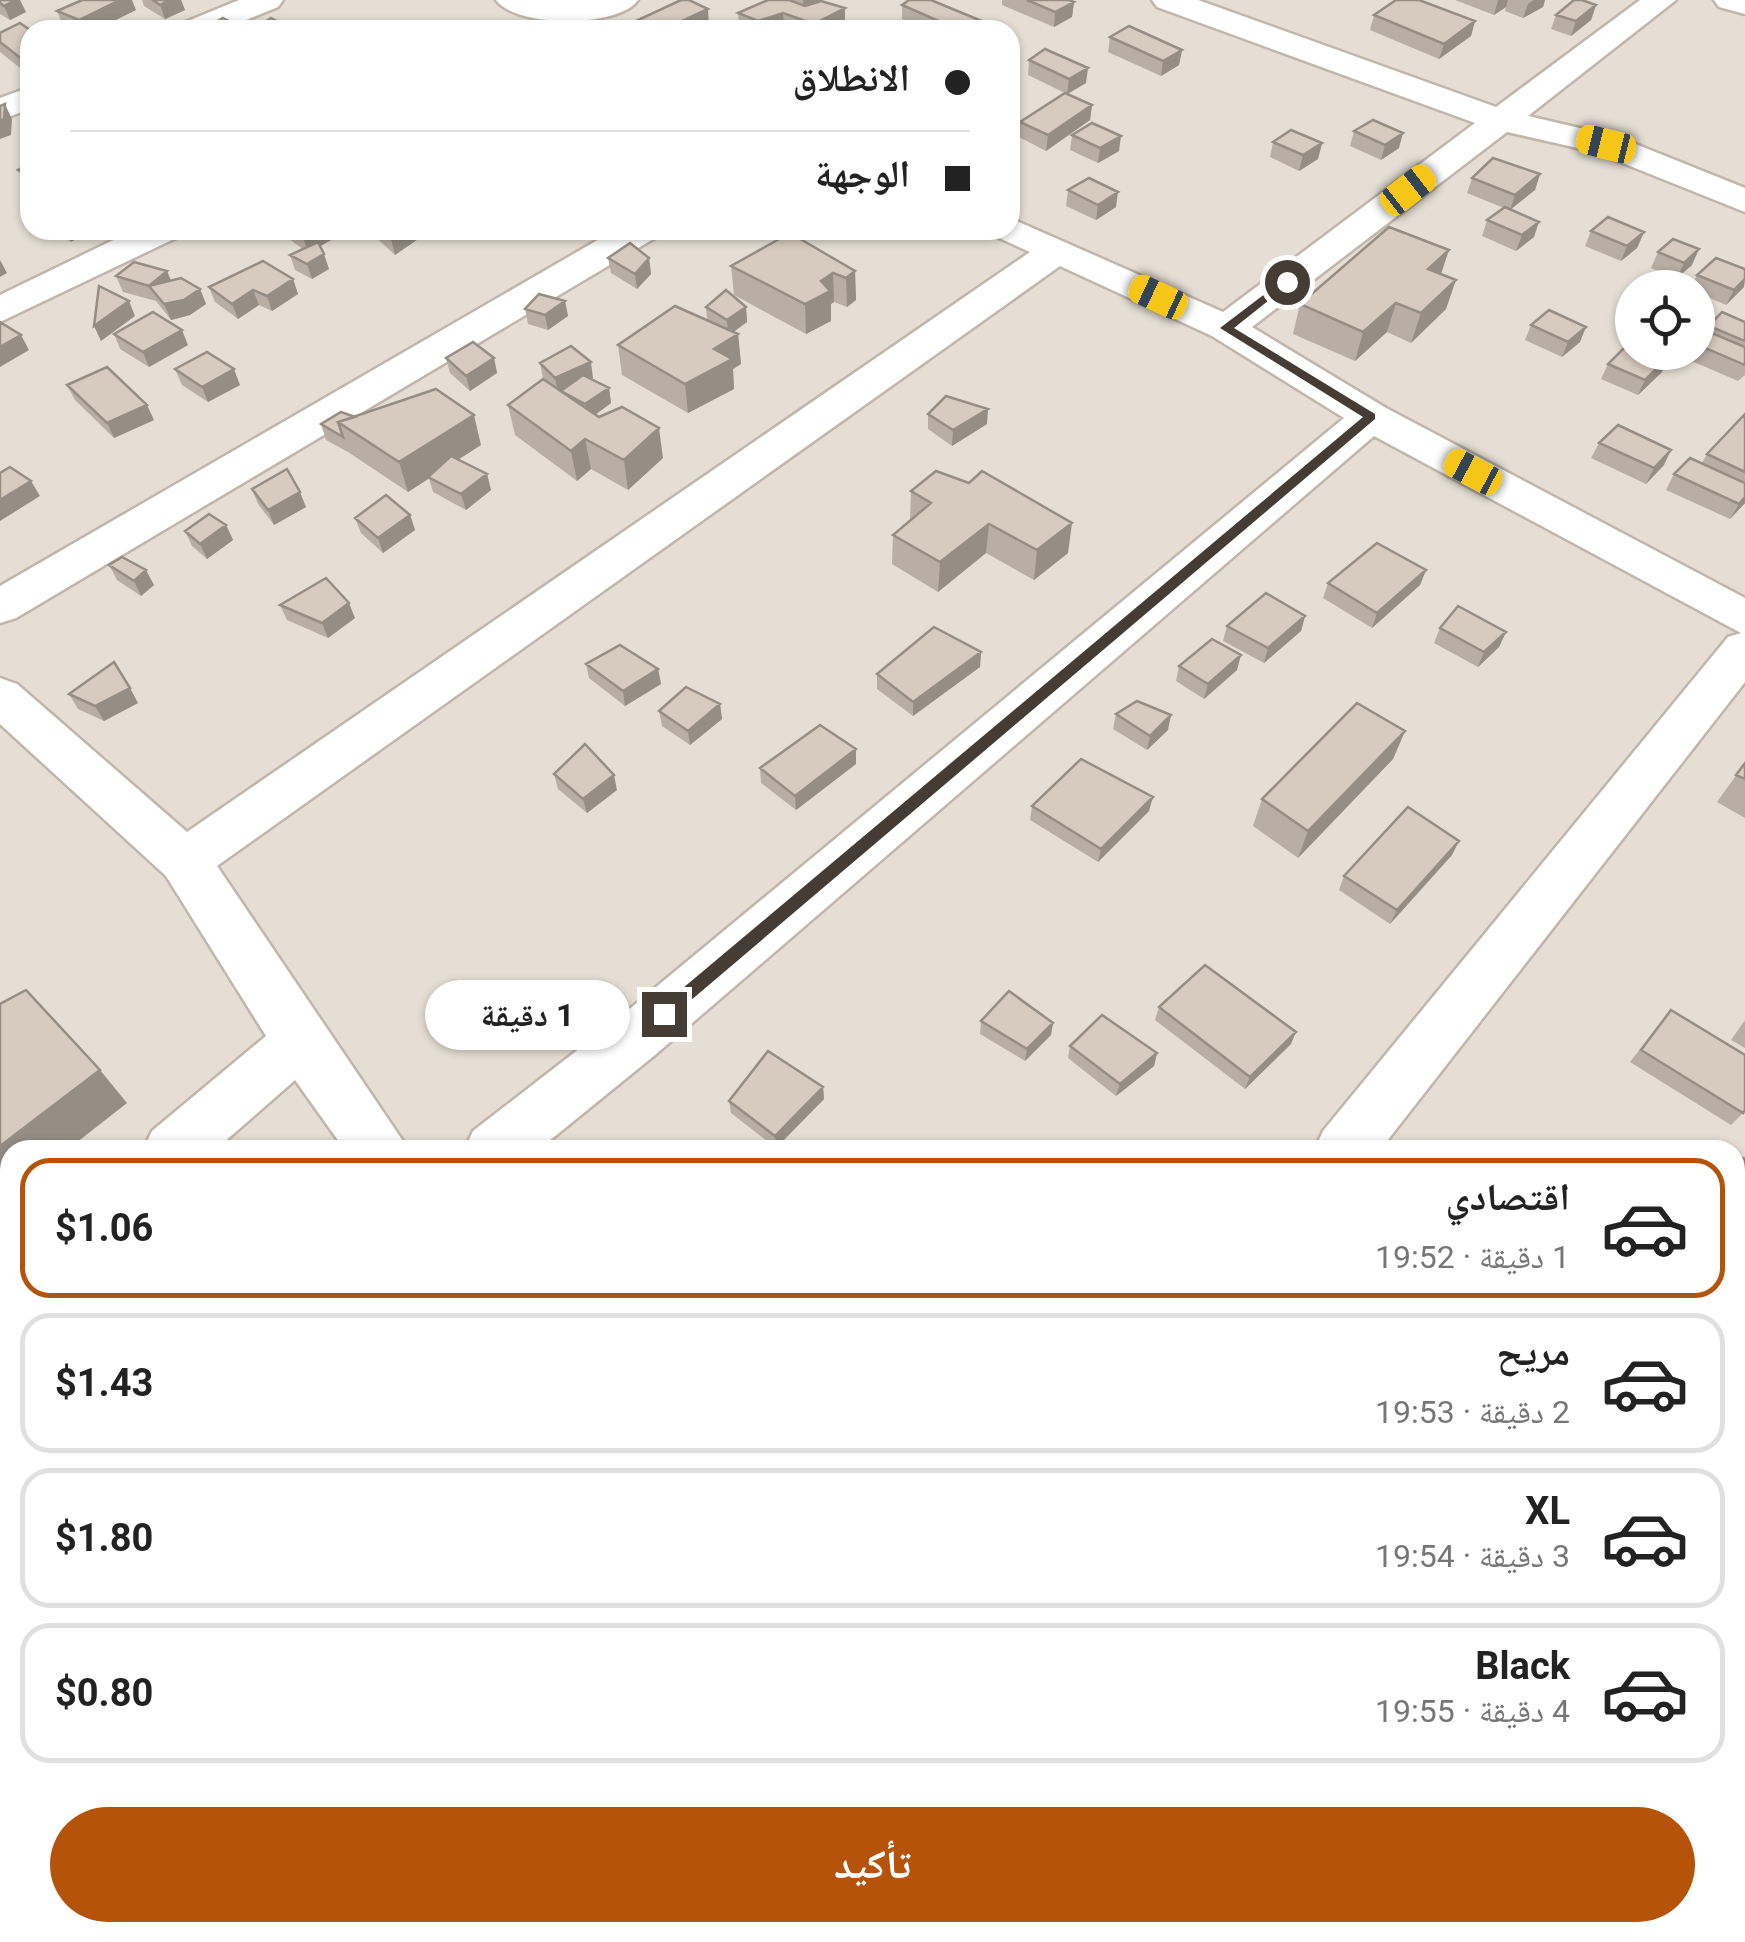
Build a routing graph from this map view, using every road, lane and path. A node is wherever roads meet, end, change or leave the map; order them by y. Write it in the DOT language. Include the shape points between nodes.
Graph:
graph roads {
  1 [pos="267,0"];
  2 [pos="622,0"];
  3 [pos="1168,0"];
  4 [pos="1660,0"];
  5 [pos="1730,0"];
  6 [pos="1745,5"];
  7 [pos="524,6"];
  8 [pos="218,20"];
  9 [pos="553,20"];
  10 [pos="1498,120"];
  11 [pos="1745,201"];
  12 [pos="1020,234"];
  13 [pos="143,240"];
  14 [pos="625,240"];
  15 [pos="1057,251"];
  16 [pos="0,310"];
  17 [pos="1226,328"];
  18 [pos="1371,416"];
  19 [pos="0,607"];
  20 [pos="1745,618"];
  21 [pos="1745,649"];
  22 [pos="2,701"];
  23 [pos="185,861"];
  24 [pos="300,1040"];
  25 [pos="184,1140"];
  26 [pos="372,1140"];
  27 [pos="507,1140"];
  28 [pos="1352,1140"];
  1 -- 8 [label="street"];
  2 -- 7 [label="street" via="579,12"];
  3 -- 10 [label="street"];
  4 -- 10 [label="street"];
  5 -- 6 [label="street"];
  7 -- 9 [label="street"];
  10 -- 11 [label="street" via="1606,144"];
  10 -- 17 [label="street"];
  12 -- 15 [label="street"];
  13 -- 16 [label="street"];
  14 -- 19 [label="street"];
  15 -- 17 [label="street"];
  15 -- 23 [label="street"];
  17 -- 18 [label="street"];
  18 -- 20 [label="street"];
  18 -- 27 [label="street"];
  21 -- 28 [label="street"];
  22 -- 23 [label="street"];
  23 -- 24 [label="street"];
  24 -- 25 [label="street"];
  24 -- 26 [label="street"];
}
